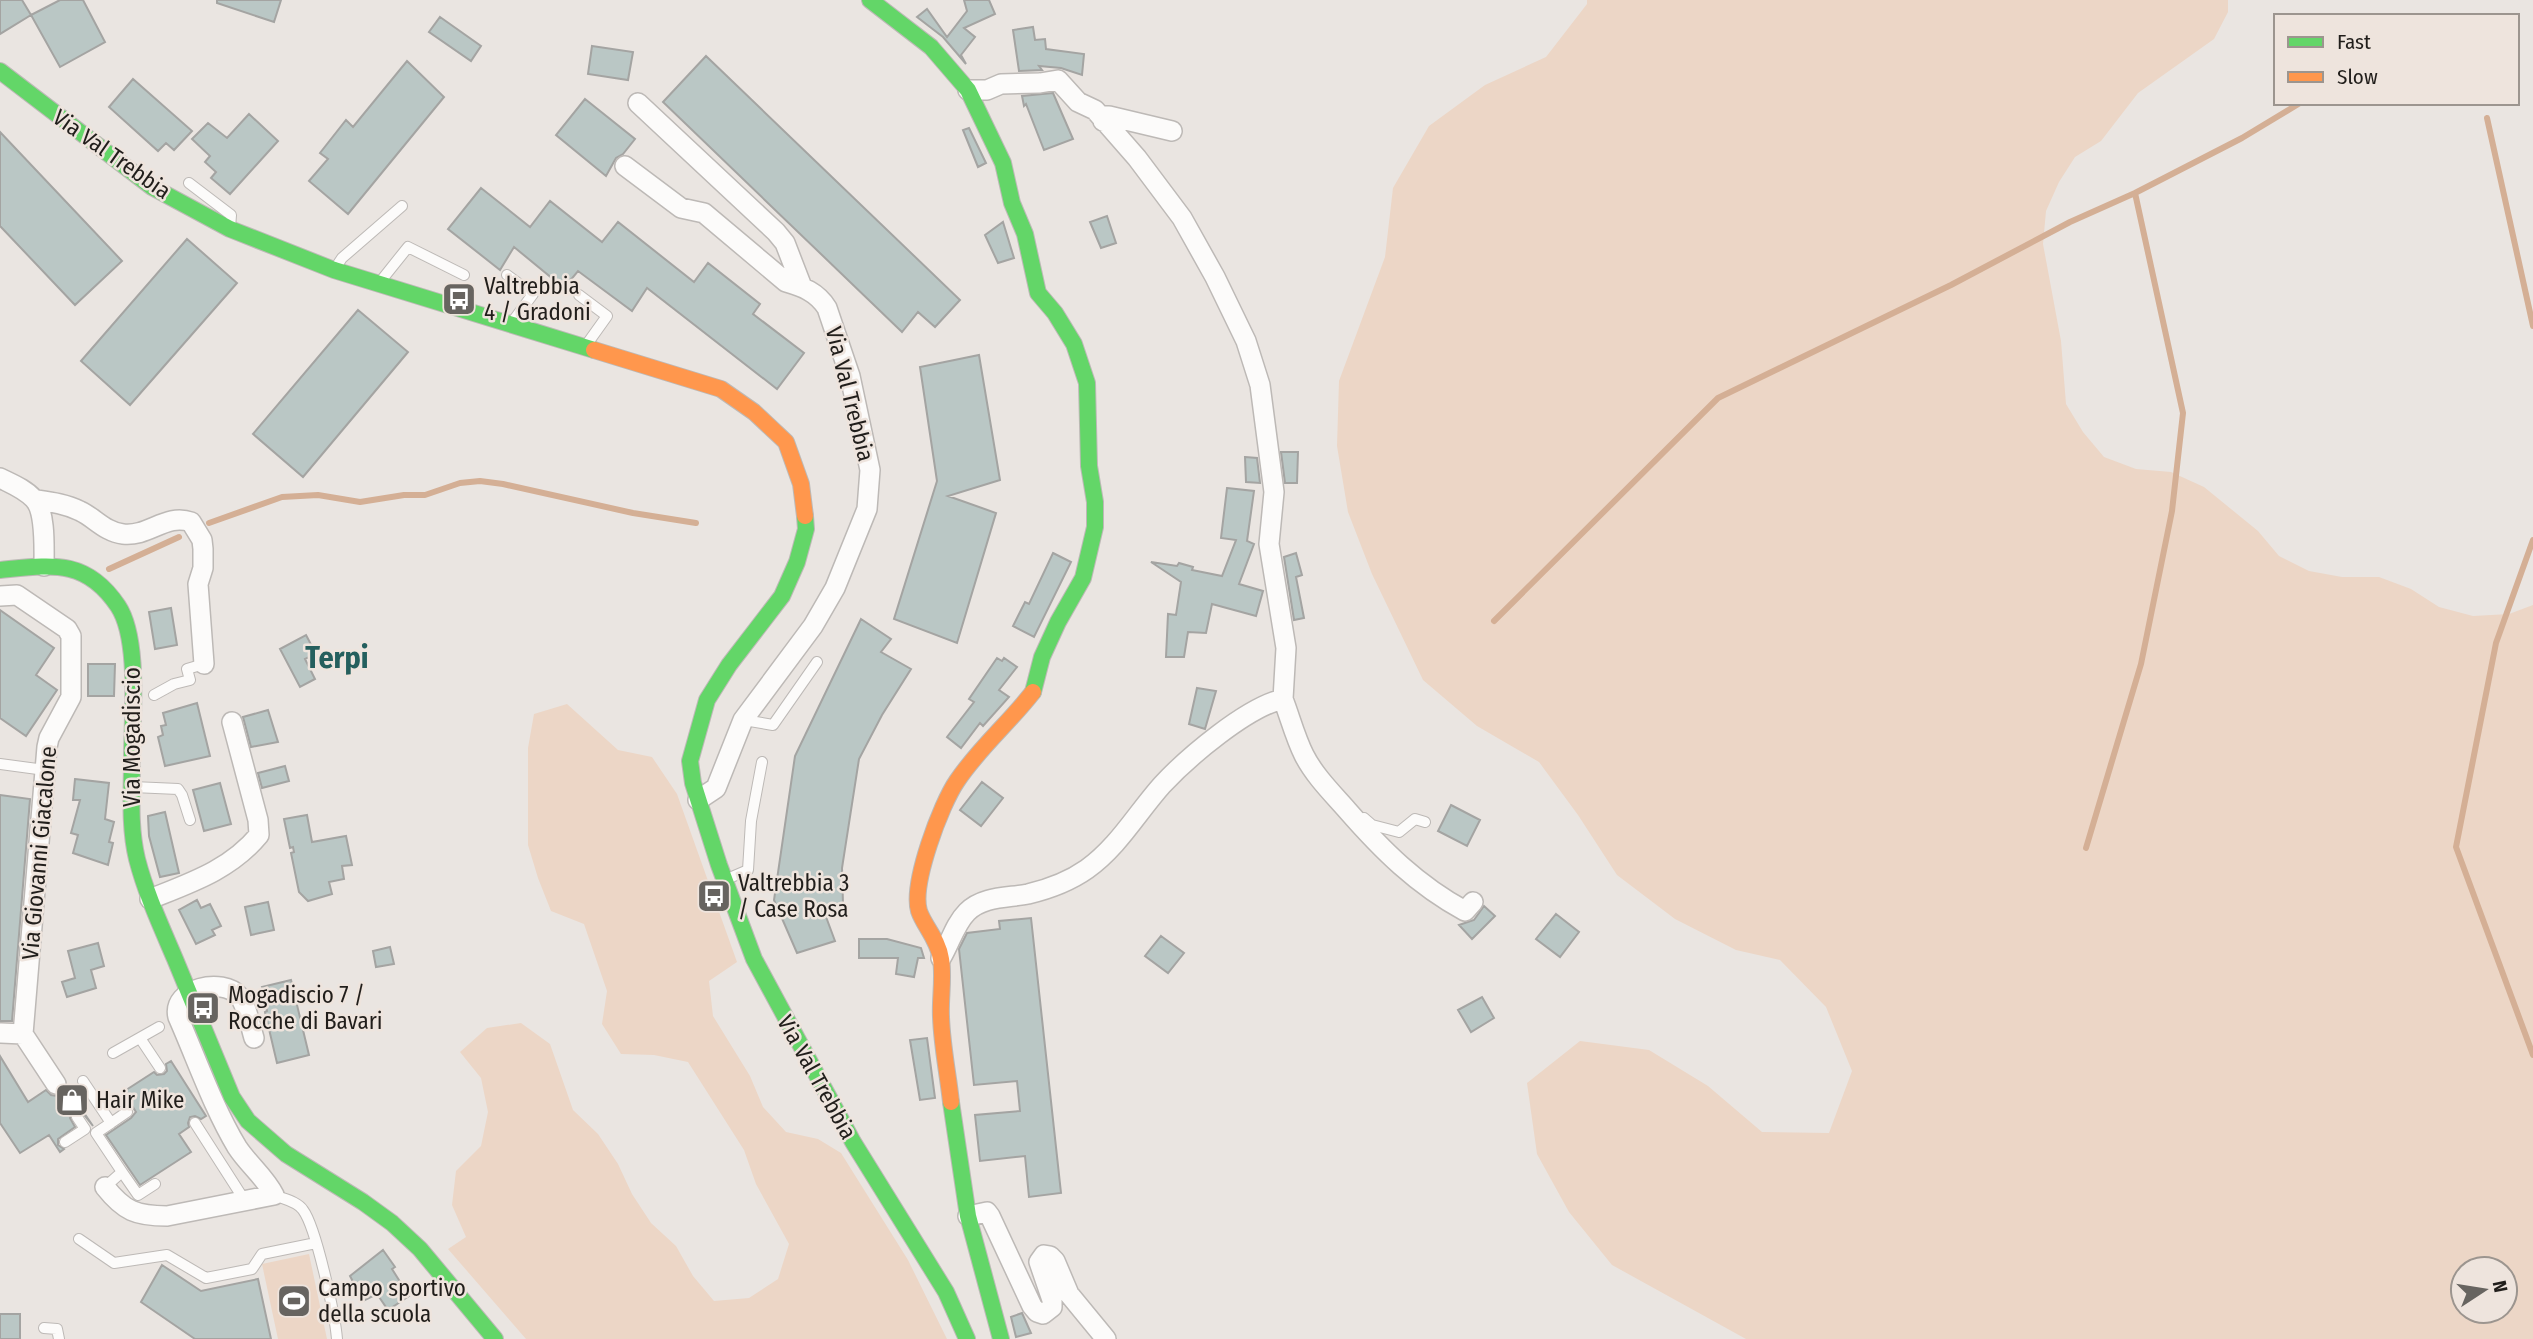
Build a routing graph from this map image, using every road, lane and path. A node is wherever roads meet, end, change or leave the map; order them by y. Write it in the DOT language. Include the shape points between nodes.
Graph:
graph roads {
  1 [pos="870,0"];
  2 [pos="0,71"];
  3 [pos="968,90"];
  4 [pos="638,103"];
  5 [pos="1103,121"];
  6 [pos="1172,131"];
  7 [pos="625,166"];
  8 [pos="189,183"];
  9 [pos="402,205"];
  10 [pos="230,229"];
  11 [pos="334,270"];
  12 [pos="464,275"];
  13 [pos="508,275"];
  14 [pos="379,284"];
  15 [pos="802,287"];
  16 [pos="579,295"];
  17 [pos="512,324"];
  18 [pos="586,346"];
  19 [pos="0,478"];
  20 [pos="37,500"];
  21 [pos="44,566"];
  22 [pos="0,570"];
  23 [pos="0,596"];
  24 [pos="817,662"];
  25 [pos="204,664"];
  26 [pos="154,695"];
  27 [pos="1283,699"];
  28 [pos="743,719"];
  29 [pos="232,722"];
  30 [pos="762,762"];
  31 [pos="0,764"];
  32 [pos="44,770"];
  33 [pos="132,787"];
  34 [pos="698,800"];
  35 [pos="1345,808"];
  36 [pos="190,820"];
  37 [pos="1425,822"];
  38 [pos="724,880"];
  39 [pos="150,899"];
  40 [pos="1473,902"];
  41 [pos="941,958"];
  42 [pos="190,993"];
  43 [pos="159,1027"];
  44 [pos="1,1033"];
  45 [pos="23,1034"];
  46 [pos="140,1038"];
  47 [pos="254,1038"];
  48 [pos="113,1053"];
  49 [pos="160,1068"];
  50 [pos="83,1081"];
  51 [pos="56,1084"];
  52 [pos="127,1112"];
  53 [pos="77,1117"];
  54 [pos="111,1123"];
  55 [pos="195,1123"];
  56 [pos="65,1142"];
  57 [pos="122,1172"];
  58 [pos="155,1184"];
  59 [pos="105,1187"];
  60 [pos="274,1195"];
  61 [pos="246,1201"];
  62 [pos="968,1216"];
  63 [pos="79,1239"];
  64 [pos="316,1243"];
  65 [pos="44,1328"];
  66 [pos="59,1339"];
  67 [pos="337,1339"];
  68 [pos="495,1339"];
  69 [pos="967,1339"];
  70 [pos="1001,1339"];
  71 [pos="1105,1339"];
  1 -- 3 [label="street" via="931,47"];
  2 -- 10 [label="street, Via Val Trebbia" via="152,187"];
  3 -- 5 [label="street" via="1058,80"];
  3 -- 41 [label="street" via="1003,163 1038,293 1055,313 1082,363 1095,527 1083,578 1042,657 1033,691 956,782 937,818 917,898"];
  4 -- 15 [label="street, Via Val Trebbia" via="776,232"];
  5 -- 6 [label="street" via="1103,116 1110,116"];
  5 -- 27 [label="street" via="1182,218 1246,341 1260,385 1274,492 1269,544 1286,648"];
  7 -- 15 [label="street, Via Val Trebbia" via="681,208 704,213 786,282"];
  8 -- 10 [label="lane, Via Val Trebbia" via="231,215"];
  9 -- 11 [label="lane"];
  10 -- 11 [label="street, Via Val Trebbia"];
  11 -- 14 [label="street, Via Val Trebbia"];
  12 -- 14 [label="lane" via="408,247"];
  13 -- 17 [label="lane" via="533,294"];
  14 -- 17 [label="street, Via Val Trebbia"];
  15 -- 28 [label="street, Via Val Trebbia" via="827,308 850,376 870,470 867,509 835,589"];
  16 -- 18 [label="lane" via="607,316"];
  17 -- 18 [label="street, Via Val Trebbia"];
  18 -- 34 [label="street, Via Val Trebbia" via="721,389 786,442 801,484 806,529 797,562 782,596 707,700 690,761"];
  19 -- 20 [label="street"];
  20 -- 21 [label="street"];
  20 -- 25 [label="street" via="71,507 108,530 126,535 174,519 191,522 204,549 198,584"];
  21 -- 22 [label="street, Via Mogadiscio"];
  21 -- 33 [label="street, Via Mogadiscio" via="89,575 127,621 132,659"];
  23 -- 32 [label="street, Via Giovanni Giacalone" via="16,595 71,636 71,697 49,738"];
  24 -- 28 [label="lane" via="773,725"];
  25 -- 26 [label="lane" via="187,669 190,680"];
  27 -- 35 [label="street" via="1304,755"];
  27 -- 41 [label="street" via="1269,702 1216,736 1163,783 1105,855 1083,871 1045,889 974,906 960,920"];
  28 -- 34 [label="street, Via Val Trebbia" via="716,788"];
  29 -- 39 [label="street" via="259,835 214,872"];
  30 -- 38 [label="lane" via="748,870"];
  31 -- 32 [label="lane"];
  32 -- 45 [label="street, Via Giovanni Giacalone"];
  33 -- 36 [label="lane" via="177,789"];
  33 -- 39 [label="street, Via Mogadiscio" via="132,829"];
  34 -- 38 [label="street, Via Val Trebbia"];
  35 -- 37 [label="lane" via="1353,806 1373,825 1399,832 1415,819"];
  35 -- 40 [label="street" via="1383,851 1420,883 1465,911"];
  38 -- 69 [label="street, Via Val Trebbia" via="754,959 783,1015 853,1142 946,1292"];
  39 -- 42 [label="street, Via Mogadiscio"];
  41 -- 62 [label="street" via="941,1019"];
  42 -- 47 [label="street" via="208,987 229,988 243,1003"];
  42 -- 60 [label="street" via="178,1004 178,1017 238,1149"];
  42 -- 68 [label="street, Via Mogadiscio" via="232,1097 247,1121 286,1154 392,1223 420,1249"];
  43 -- 46 [label="lane"];
  44 -- 45 [label="street"];
  45 -- 51 [label="street"];
  46 -- 48 [label="lane"];
  46 -- 49 [label="lane"];
  50 -- 54 [label="lane"];
  52 -- 54 [label="lane"];
  53 -- 56 [label="lane" via="85,1129"];
  54 -- 57 [label="lane" via="96,1133"];
  55 -- 61 [label="lane"];
  57 -- 58 [label="lane" via="138,1195"];
  57 -- 59 [label="lane"];
  59 -- 61 [label="street" via="127,1209 152,1216"];
  60 -- 61 [label="street"];
  60 -- 64 [label="lane" via="303,1210"];
  62 -- 70 [label="street"];
  62 -- 71 [label="street" via="981,1212 990,1216 1037,1312 1043,1314 1052,1307 1039,1262 1044,1255 1050,1256 1069,1294"];
  63 -- 64 [label="lane" via="114,1264 167,1255 206,1279 252,1269 261,1254"];
  64 -- 67 [label="lane"];
  65 -- 66 [label="lane" via="57,1329"];
}
